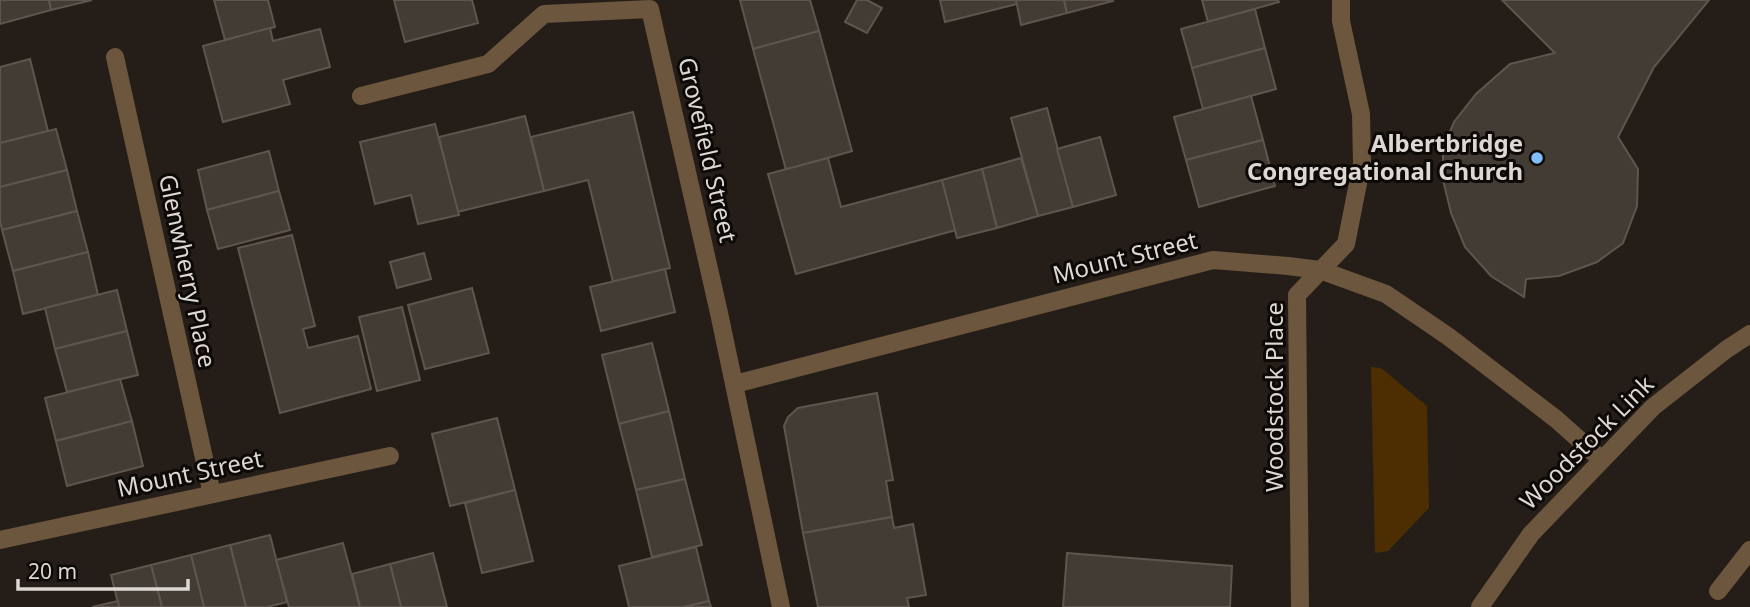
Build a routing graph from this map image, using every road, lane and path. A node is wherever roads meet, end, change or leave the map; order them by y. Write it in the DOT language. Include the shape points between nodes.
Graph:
graph roads {
  1 [pos="1341,0"];
  2 [pos="115,57"];
  3 [pos="361,96"];
  4 [pos="1320,270"];
  5 [pos="1750,334"];
  6 [pos="735,384"];
  7 [pos="390,456"];
  8 [pos="1602,460"];
  9 [pos="212,494"];
  10 [pos="0,540"];
  11 [pos="1750,550"];
  12 [pos="1718,591"];
  13 [pos="781,607"];
  14 [pos="1300,607"];
  15 [pos="1479,607"];
  1 -- 4 [label="street, Woodstock Place" via="1341,21 1361,114 1362,163 1346,244"];
  2 -- 9 [label="street, Glenwherry Place"];
  3 -- 6 [label="street, Grovefield Street" via="488,64 544,14 650,9"];
  4 -- 6 [label="street, Mount Street" via="1213,260"];
  4 -- 8 [label="street, Mount Street" via="1386,294 1460,345"];
  4 -- 14 [label="street, Woodstock Place" via="1297,295"];
  5 -- 8 [label="street, Woodstock Link" via="1654,407"];
  6 -- 13 [label="street, Grovefield Street"];
  7 -- 9 [label="street, Mount Street"];
  8 -- 15 [label="street, Woodstock Link" via="1531,534"];
  9 -- 10 [label="street, Mount Street"];
  11 -- 12 [label="street"];
}
